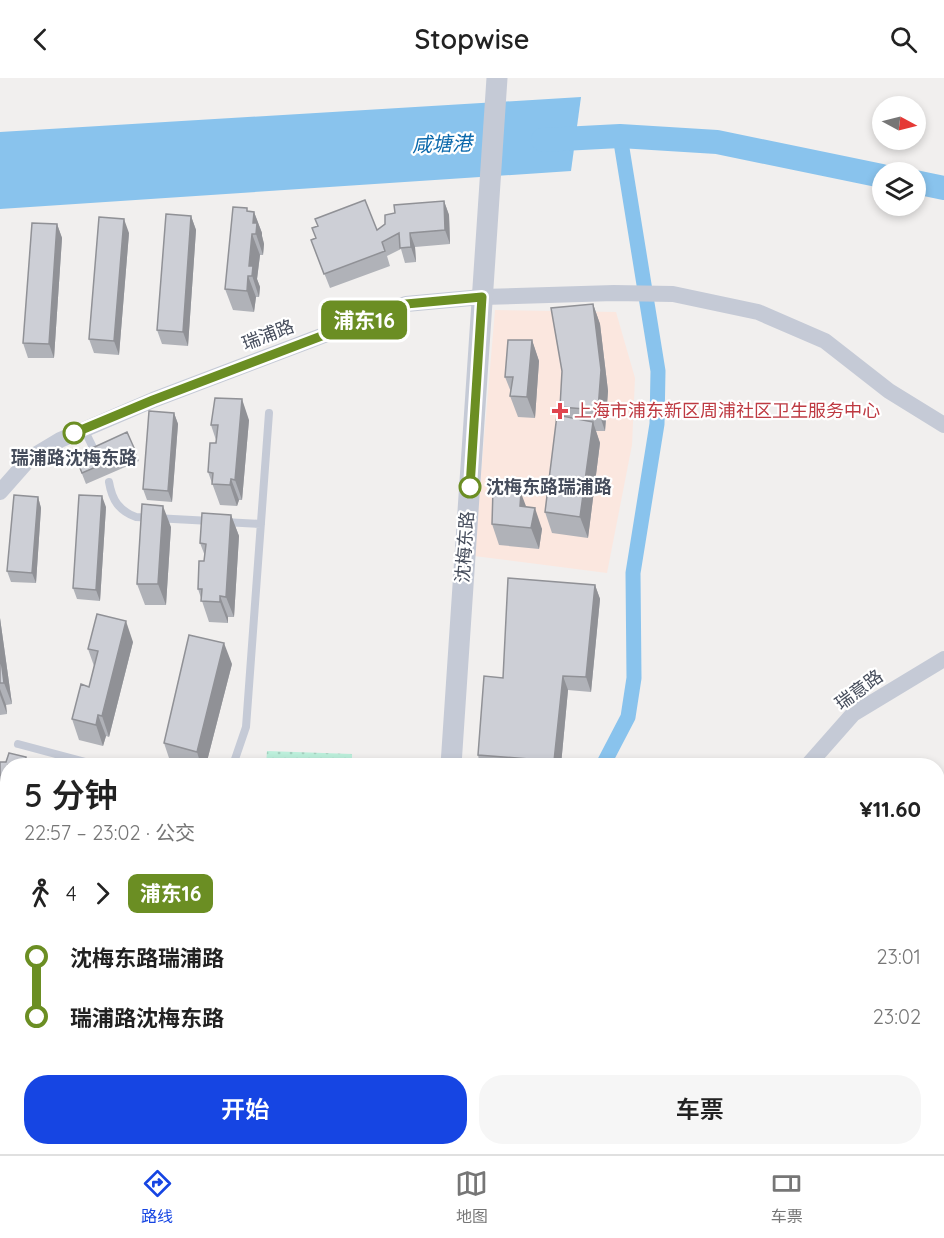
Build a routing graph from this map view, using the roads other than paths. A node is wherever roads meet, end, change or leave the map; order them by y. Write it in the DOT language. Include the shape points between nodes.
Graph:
graph roads {
  1 [pos="497,78"];
  2 [pos="482,297"];
  3 [pos="269,413"];
  4 [pos="944,425"];
  5 [pos="84,429"];
  6 [pos="97,456"];
  7 [pos="109,482"];
  8 [pos="0,492"];
  9 [pos="261,524"];
  10 [pos="944,659"];
  11 [pos="18,744"];
  12 [pos="53,758"];
  13 [pos="235,758"];
  14 [pos="451,758"];
  15 [pos="814,758"];
  1 -- 2 [label="street, 沈梅东路"];
  2 -- 4 [label="street, 瑞浦路" via="673,294 758,312 825,341 889,392"];
  2 -- 5 [label="street, 瑞浦路" via="406,304"];
  2 -- 14 [label="street, 沈梅东路"];
  3 -- 9 [label="lane"];
  5 -- 6 [label="lane"];
  5 -- 8 [label="street, 瑞浦路" via="30,458"];
  7 -- 9 [label="lane" via="111,497 127,514 136,517"];
  9 -- 13 [label="lane" via="246,727"];
  10 -- 15 [label="street, 瑞意路" via="853,714"];
  11 -- 12 [label="lane"];
}
